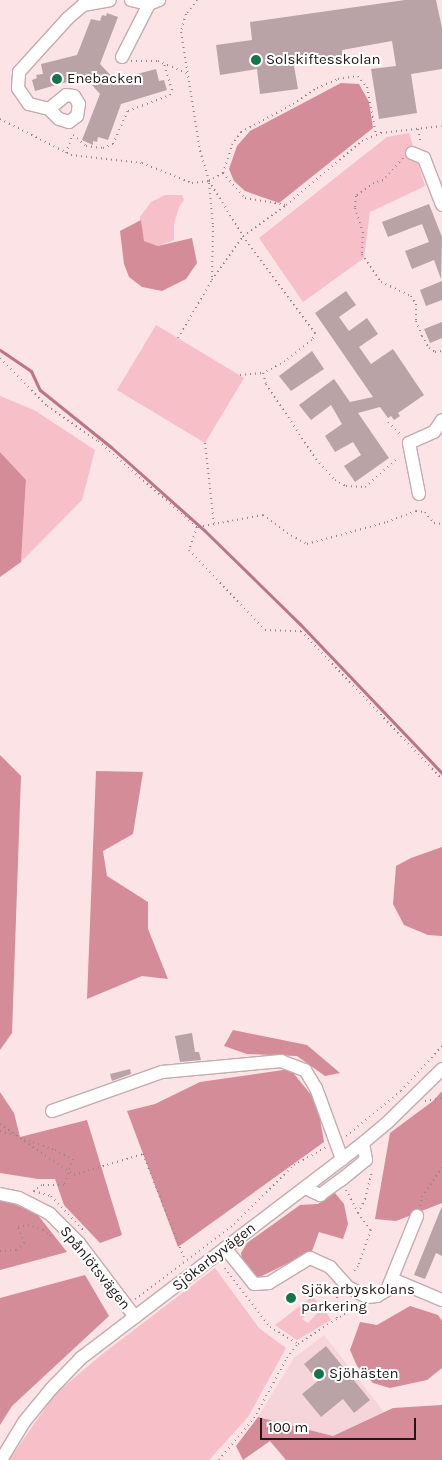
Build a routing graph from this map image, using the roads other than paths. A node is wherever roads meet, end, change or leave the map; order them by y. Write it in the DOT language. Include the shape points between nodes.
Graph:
graph roads {
  1 [pos="110,0"];
  2 [pos="130,0"];
  3 [pos="154,2"];
  4 [pos="122,57"];
  5 [pos="49,109"];
  6 [pos="412,153"];
  7 [pos="442,205"];
  8 [pos="442,420"];
  9 [pos="419,494"];
  10 [pos="442,1069"];
  11 [pos="52,1111"];
  12 [pos="362,1143"];
  13 [pos="342,1158"];
  14 [pos="305,1188"];
  15 [pos="0,1194"];
  16 [pos="417,1216"];
  17 [pos="225,1248"];
  18 [pos="392,1279"];
  19 [pos="442,1300"];
  20 [pos="135,1317"];
  21 [pos="1,1460"];
  1 -- 5 [label="street" via="83,5 19,72 18,88 28,104"];
  2 -- 3 [label="street"];
  3 -- 4 [label="street"];
  5 -- 5 [label="street" via="59,119 69,122 77,116 79,104 74,96 66,96"];
  6 -- 7 [label="street" via="424,158"];
  8 -- 9 [label="street" via="430,433 410,443"];
  10 -- 12 [label="street, Sjökarbyvägen"];
  11 -- 13 [label="street" via="162,1072 281,1061 305,1070 316,1088"];
  12 -- 13 [label="street, Sjökarbyvägen"];
  12 -- 14 [label="street" via="366,1160 341,1180 320,1195"];
  13 -- 14 [label="street, Sjökarbyvägen"];
  14 -- 17 [label="street, Sjökarbyvägen"];
  15 -- 20 [label="street, Spånlötsvägen" via="19,1198 50,1214 79,1243"];
  16 -- 18 [label="street"];
  17 -- 18 [label="street" via="254,1284 269,1283 310,1258 330,1267 343,1283 367,1296 377,1296 387,1290"];
  17 -- 20 [label="street, Sjökarbyvägen"];
  18 -- 19 [label="street"];
  20 -- 21 [label="street, Sjökarbyvägen" via="81,1358 51,1389 24,1422"];
}
